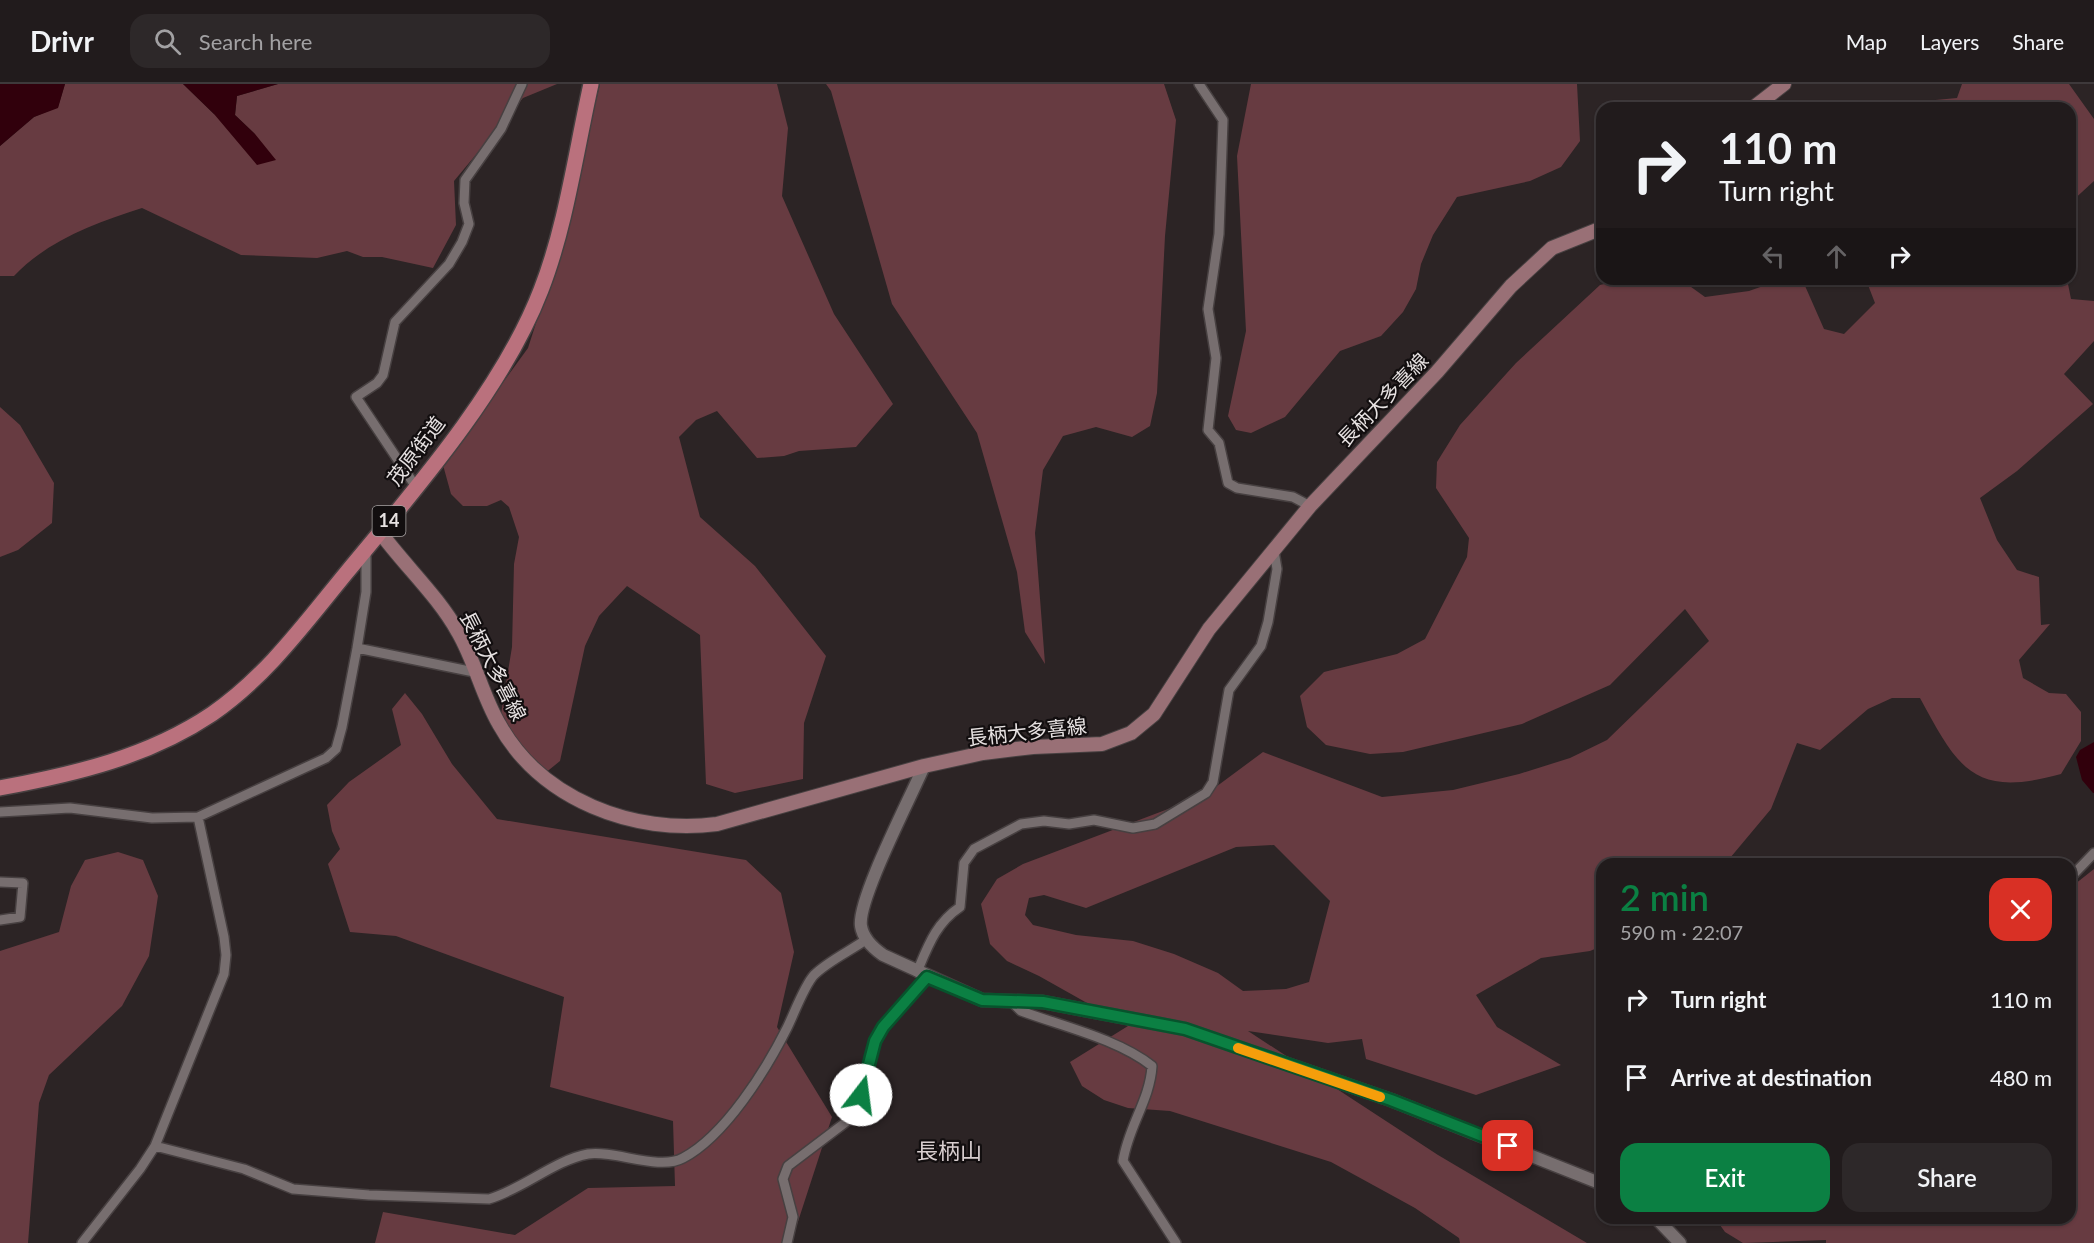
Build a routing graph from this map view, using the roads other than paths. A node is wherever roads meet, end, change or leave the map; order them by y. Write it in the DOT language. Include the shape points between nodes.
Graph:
graph roads {
  1 [pos="522,84"];
  2 [pos="591,84"];
  3 [pos="1199,84"];
  4 [pos="1784,84"];
  5 [pos="1761,102"];
  6 [pos="1596,230"];
  7 [pos="416,487"];
  8 [pos="1310,506"];
  9 [pos="380,532"];
  10 [pos="366,549"];
  11 [pos="1274,551"];
  12 [pos="357,648"];
  13 [pos="474,672"];
  14 [pos="924,766"];
  15 [pos="0,788"];
  16 [pos="0,812"];
  17 [pos="198,817"];
  18 [pos="2094,853"];
  19 [pos="2076,872"];
  20 [pos="0,882"];
  21 [pos="0,920"];
  22 [pos="867,939"];
  23 [pos="922,974"];
  24 [pos="1010,1000"];
  25 [pos="155,1146"];
  26 [pos="1596,1182"];
  27 [pos="1662,1224"];
  28 [pos="82,1243"];
  29 [pos="787,1243"];
  30 [pos="1176,1243"];
  31 [pos="1680,1243"];
  1 -- 7 [label="street" via="501,129 465,180 464,203 469,224 462,242 449,264 395,322 383,375 356,397"];
  2 -- 7 [label="main road, 茂原街道 / 14" via="542,288 486,392"];
  3 -- 8 [label="street" via="1223,120 1219,234 1208,309 1216,358 1208,430 1219,443 1228,483 1293,497"];
  4 -- 5 [label="main road"];
  6 -- 8 [label="main road, 長柄大多喜線" via="1552,248 1530,266 1437,372"];
  7 -- 9 [label="main road, 茂原街道 / 14"];
  8 -- 11 [label="main road, 長柄大多喜線"];
  9 -- 10 [label="main road, 茂原街道 / 14"];
  9 -- 13 [label="main road, 長柄大多喜線" via="459,633"];
  10 -- 12 [label="street" via="366,592"];
  10 -- 15 [label="main road, 茂原街道 / 14" via="282,652 210,715 129,756"];
  11 -- 14 [label="main road, 長柄大多喜線" via="1209,629 1154,714 1131,733 1102,744 983,753"];
  11 -- 23 [label="street" via="1277,569 1268,622 1261,646 1229,690 1213,782 1206,793 1155,824 1133,828 1094,820 1069,824 1033,822 1021,824 974,849 964,863 960,907 936,929"];
  12 -- 13 [label="street"];
  12 -- 17 [label="street" via="336,749 326,758"];
  13 -- 14 [label="main road, 長柄大多喜線" via="510,743 542,776 570,796 638,822 692,827 717,824"];
  14 -- 22 [label="street" via="878,865 862,913 861,927"];
  16 -- 17 [label="street" via="70,808 152,819"];
  17 -- 25 [label="street" via="224,938 224,974"];
  18 -- 19 [label="street"];
  20 -- 21 [label="street" via="22,883 20,917"];
  22 -- 23 [label="street" via="878,952"];
  22 -- 25 [label="street" via="813,976 784,1033 737,1108 698,1149 680,1160 591,1154 576,1157 489,1199 292,1189 244,1169"];
  23 -- 24 [label="street" via="982,1000"];
  23 -- 29 [label="street" via="875,1041 857,1110 788,1166 783,1179 793,1217"];
  24 -- 26 [label="street" via="1043,1002 1185,1029 1391,1100"];
  24 -- 30 [label="street" via="1020,1011 1113,1045 1152,1066 1151,1086 1123,1161"];
  25 -- 28 [label="street"];
  27 -- 31 [label="street"];
}
